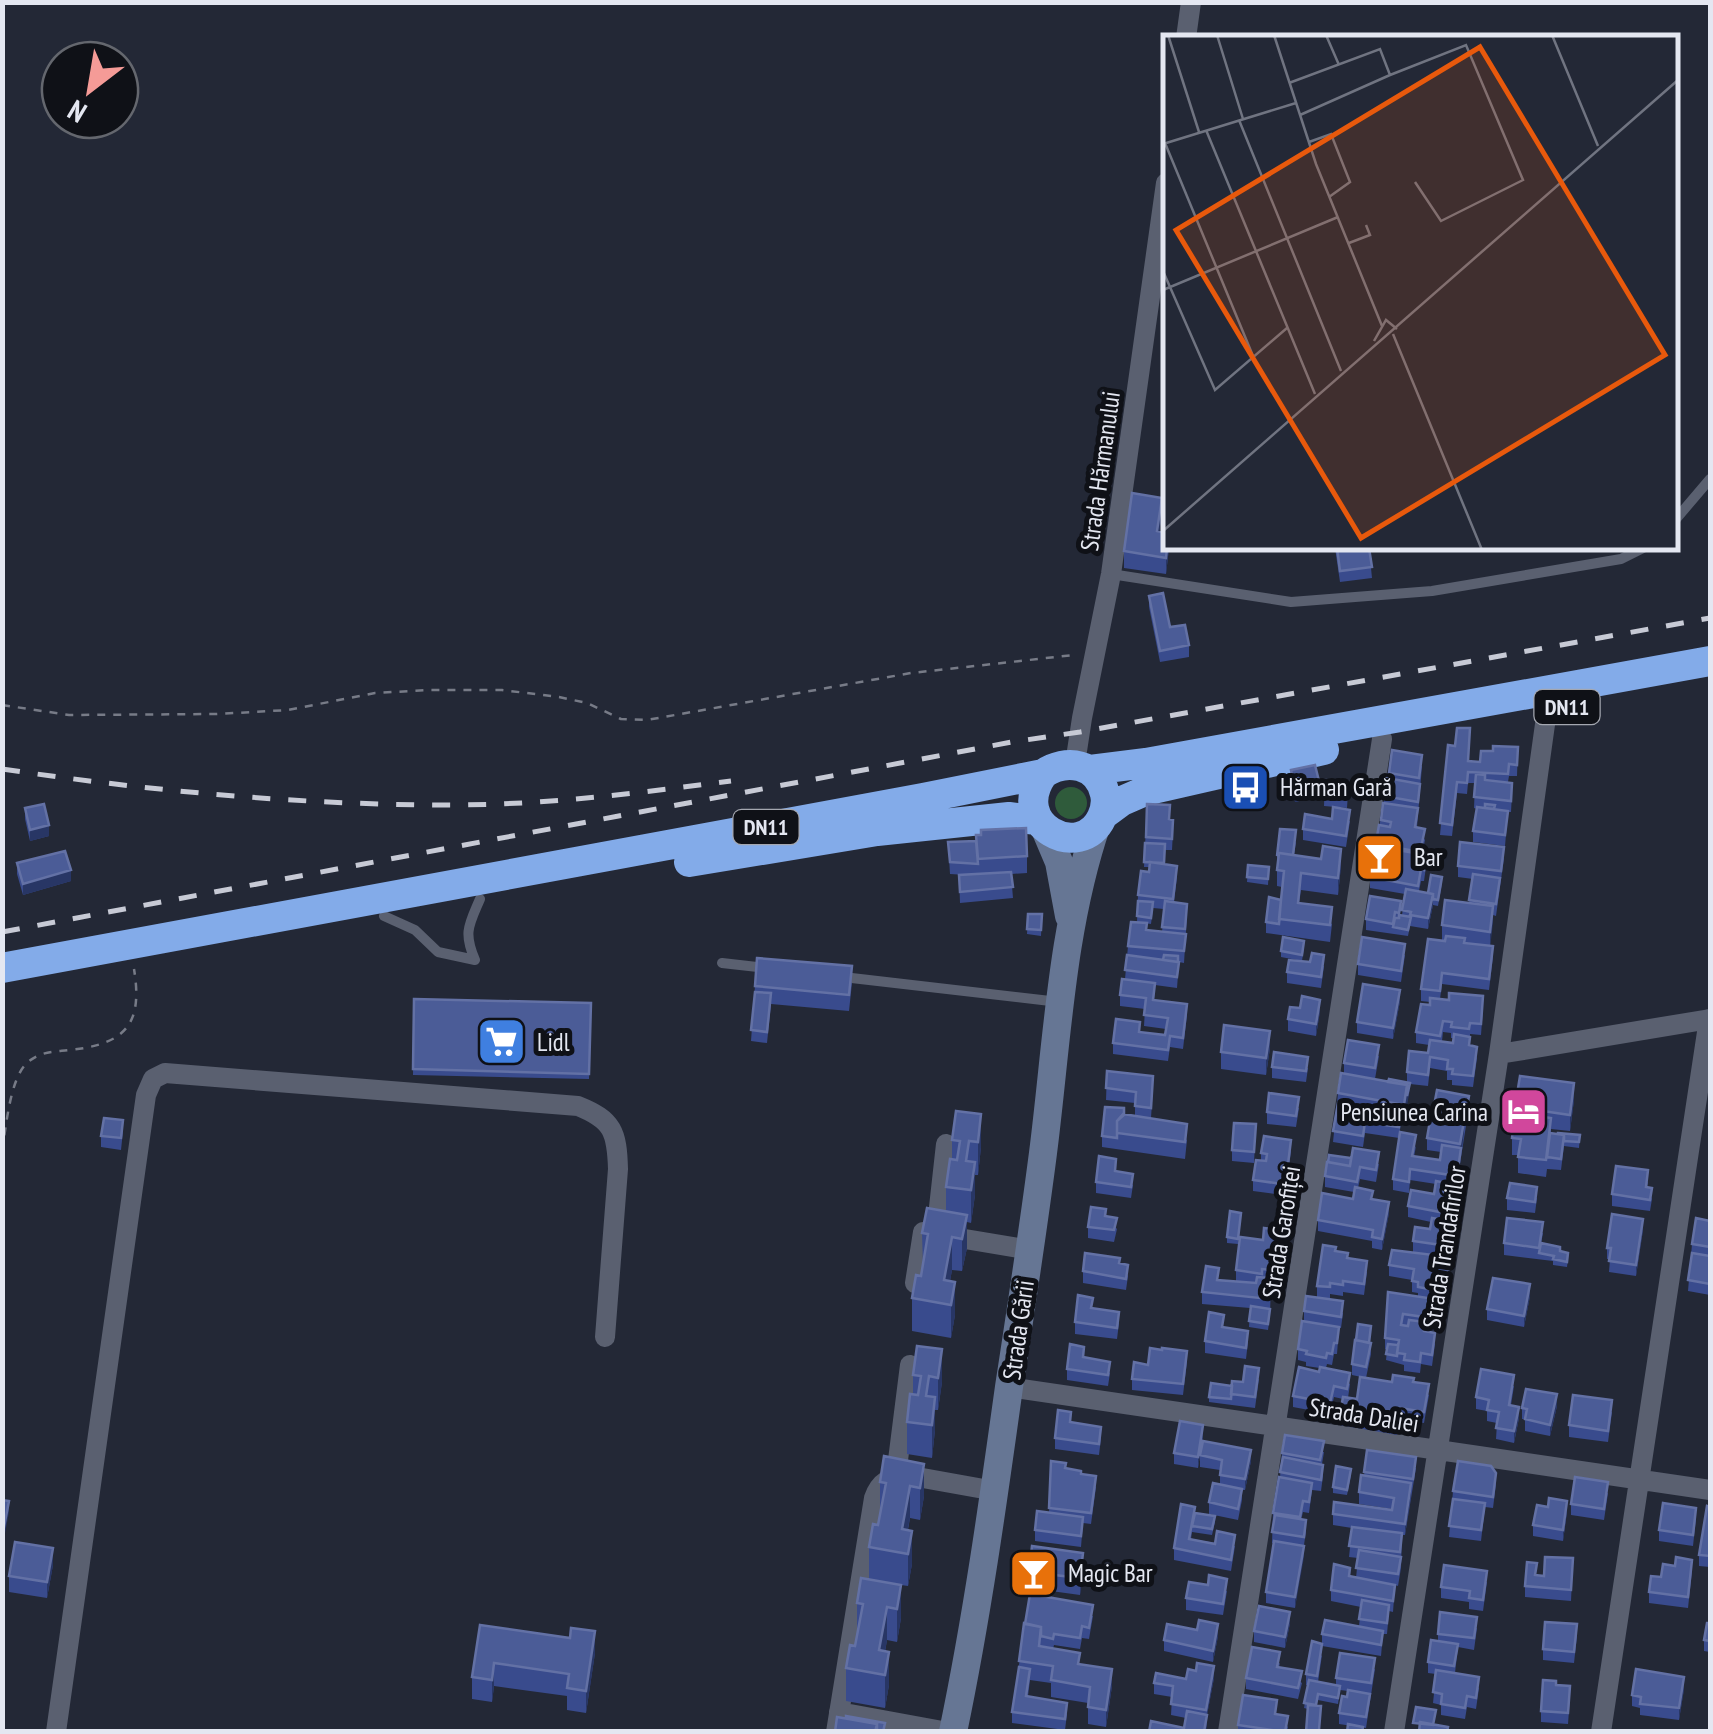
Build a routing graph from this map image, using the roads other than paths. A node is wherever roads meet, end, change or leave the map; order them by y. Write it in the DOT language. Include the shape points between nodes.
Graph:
graph roads {
  1 [pos="1191,2"];
  2 [pos="1186,35"];
  3 [pos="1163,204"];
  4 [pos="1710,479"];
  5 [pos="1678,517"];
  6 [pos="1640,550"];
  7 [pos="1111,574"];
  8 [pos="1710,661"];
  9 [pos="1710,681"];
  10 [pos="1547,710"];
  11 [pos="1382,739"];
  12 [pos="1082,767"];
  13 [pos="1043,774"];
  14 [pos="1100,820"];
  15 [pos="1041,824"];
  16 [pos="480,898"];
  17 [pos="384,916"];
  18 [pos="1071,927"];
  19 [pos="722,964"];
  20 [pos="2,968"];
  21 [pos="781,970"];
  22 [pos="840,977"];
  23 [pos="2,986"];
  24 [pos="1062,1002"];
  25 [pos="1710,1019"];
  26 [pos="1499,1054"];
  27 [pos="946,1144"];
  28 [pos="936,1234"];
  29 [pos="1030,1250"];
  30 [pos="915,1284"];
  31 [pos="605,1338"];
  32 [pos="910,1365"];
  33 [pos="1010,1387"];
  34 [pos="1276,1427"];
  35 [pos="1439,1452"];
  36 [pos="896,1476"];
  37 [pos="1638,1480"];
  38 [pos="995,1490"];
  39 [pos="1710,1490"];
  40 [pos="837,1722"];
  41 [pos="56,1732"];
  42 [pos="951,1732"];
  43 [pos="1228,1732"];
  44 [pos="1394,1732"];
  45 [pos="1602,1732"];
  1 -- 2 [label="street"];
  3 -- 7 [label="street, Strada Hărmanului"];
  4 -- 5 [label="lane"];
  6 -- 7 [label="lane" via="1620,559 1432,591 1290,602"];
  7 -- 12 [label="street, Strada Hărmanului" via="1082,718"];
  8 -- 12 [label="highway, DN11" via="1146,763"];
  9 -- 10 [label="highway, DN11"];
  10 -- 11 [label="highway, DN11"];
  10 -- 26 [label="street, Strada Trandafirilor"];
  11 -- 14 [label="highway, DN11" via="1144,791"];
  11 -- 34 [label="street, Strada Garofiței"];
  12 -- 13 [label="highway, DN11" via="1064,764"];
  12 -- 14 [label="highway" via="1104,790"];
  13 -- 15 [label="highway" via="1032,796"];
  13 -- 20 [label="highway, DN11"];
  14 -- 15 [label="highway, DN11" via="1066,838"];
  14 -- 18 [label="main road"];
  15 -- 16 [label="highway, DN11" via="1009,817 877,831"];
  15 -- 18 [label="main road" via="1059,862"];
  16 -- 17 [label="highway, DN11"];
  16 -- 17 [label="lane" via="469,925 475,960 438,952 415,930"];
  17 -- 23 [label="highway, DN11"];
  18 -- 24 [label="main road, Strada Gării"];
  19 -- 21 [label="lane"];
  22 -- 24 [label="lane"];
  24 -- 29 [label="main road, Strada Gării"];
  25 -- 26 [label="street"];
  25 -- 37 [label="street"];
  26 -- 35 [label="street, Strada Trandafirilor"];
  27 -- 28 [label="street"];
  28 -- 29 [label="street"];
  28 -- 30 [label="street" via="923,1232"];
  29 -- 33 [label="main road, Strada Gării"];
  31 -- 41 [label="street" via="617,1142 595,1113 578,1106 165,1073 153,1080"];
  32 -- 36 [label="street"];
  33 -- 34 [label="street, Strada Daliei"];
  33 -- 38 [label="main road, Strada Gării"];
  34 -- 35 [label="street, Strada Daliei"];
  34 -- 43 [label="street, Strada Garofiței"];
  35 -- 37 [label="street, Strada Daliei"];
  35 -- 44 [label="street, Strada Trandafirilor"];
  36 -- 38 [label="street"];
  36 -- 40 [label="street" via="880,1484 874,1498"];
  37 -- 39 [label="street, Strada Daliei"];
  37 -- 45 [label="street"];
  38 -- 42 [label="main road, Strada Gării"];
  40 -- 42 [label="street"];
}
